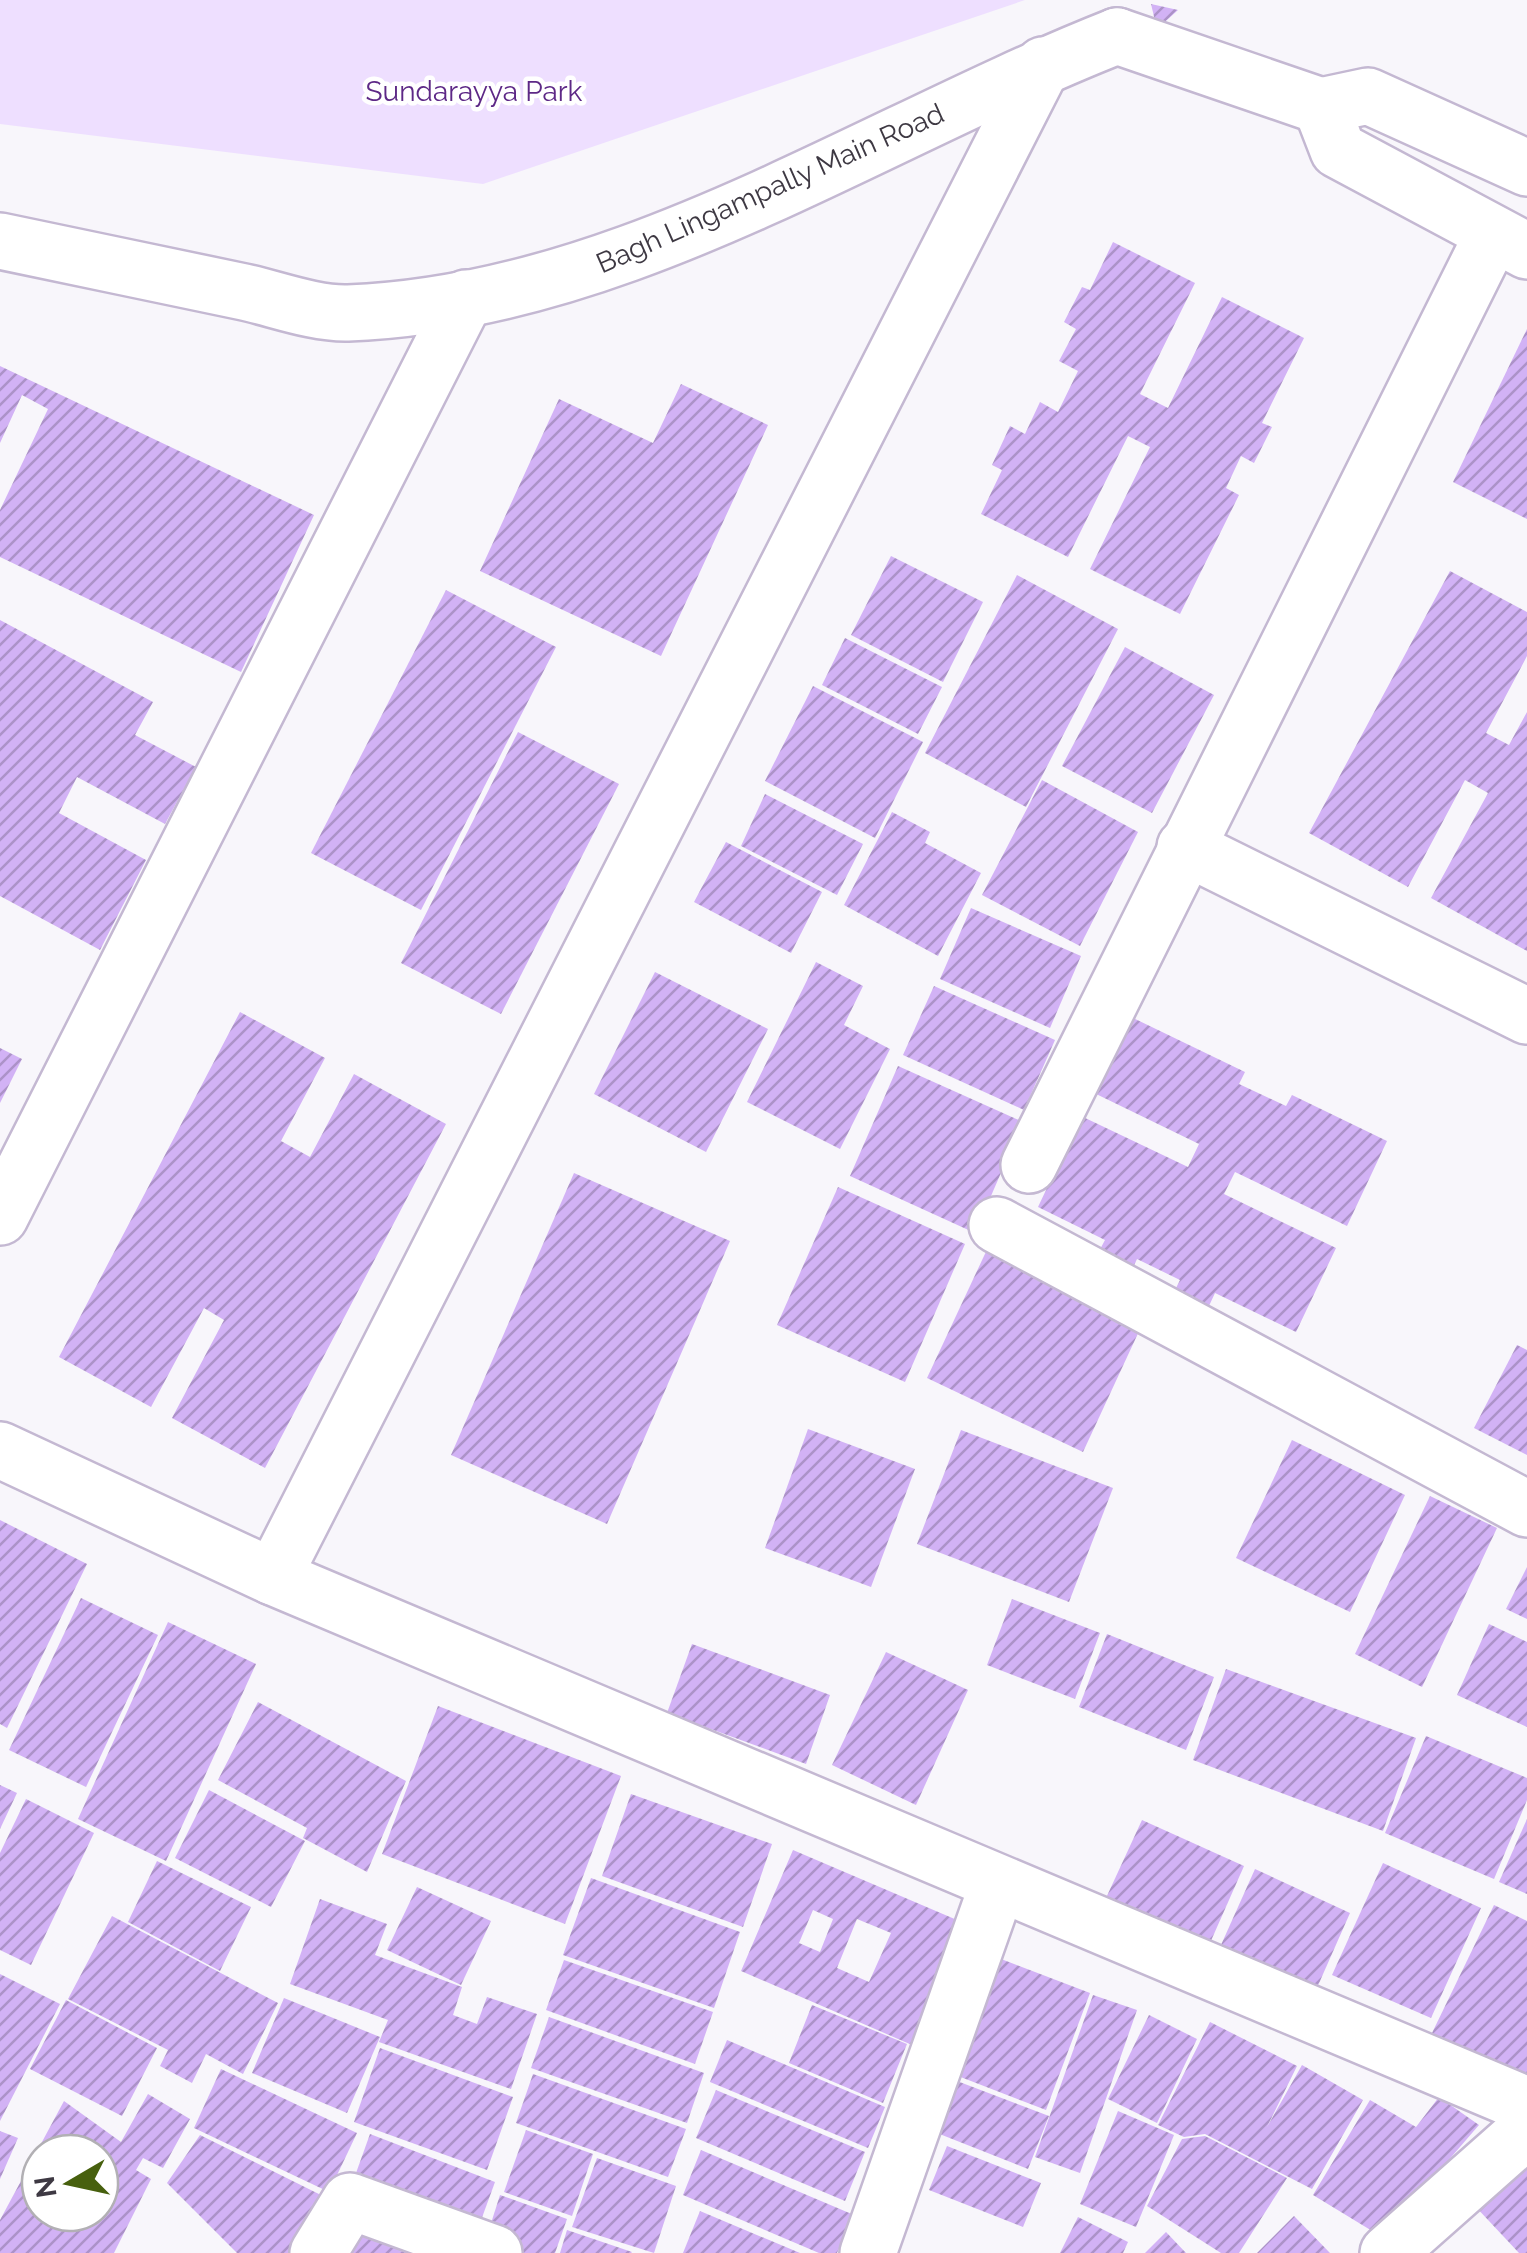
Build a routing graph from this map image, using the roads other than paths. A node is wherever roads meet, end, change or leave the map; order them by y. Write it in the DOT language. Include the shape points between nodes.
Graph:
graph roads {
  1 [pos="1122,18"];
  2 [pos="1043,65"];
  3 [pos="1321,106"];
  4 [pos="1527,168"];
  5 [pos="0,241"];
  6 [pos="1510,243"];
  7 [pos="466,298"];
  8 [pos="1185,848"];
  9 [pos="1527,1016"];
  10 [pos="1028,1164"];
  11 [pos="0,1217"];
  12 [pos="997,1225"];
  13 [pos="0,1450"];
  14 [pos="1527,1510"];
  15 [pos="272,1577"];
  16 [pos="998,1884"];
  17 [pos="1527,2104"];
  18 [pos="1527,2130"];
  19 [pos="318,2253"];
  20 [pos="494,2253"];
  21 [pos="868,2253"];
  22 [pos="1388,2253"];
  1 -- 2 [label="street, Bagh Lingampally Main Road"];
  1 -- 3 [label="street"];
  2 -- 7 [label="street, Bagh Lingampally Main Road" via="649,248 558,280"];
  2 -- 15 [label="street"];
  3 -- 4 [label="street" via="1368,96"];
  3 -- 6 [label="street" via="1338,150"];
  5 -- 7 [label="street, Bagh Lingampally Main Road" via="344,314"];
  6 -- 8 [label="street"];
  7 -- 11 [label="street"];
  8 -- 9 [label="street"];
  8 -- 10 [label="street"];
  12 -- 14 [label="street"];
  13 -- 15 [label="street"];
  15 -- 16 [label="street"];
  16 -- 17 [label="street"];
  16 -- 21 [label="street"];
  18 -- 22 [label="street"];
  19 -- 20 [label="street" via="350,2201"];
}
